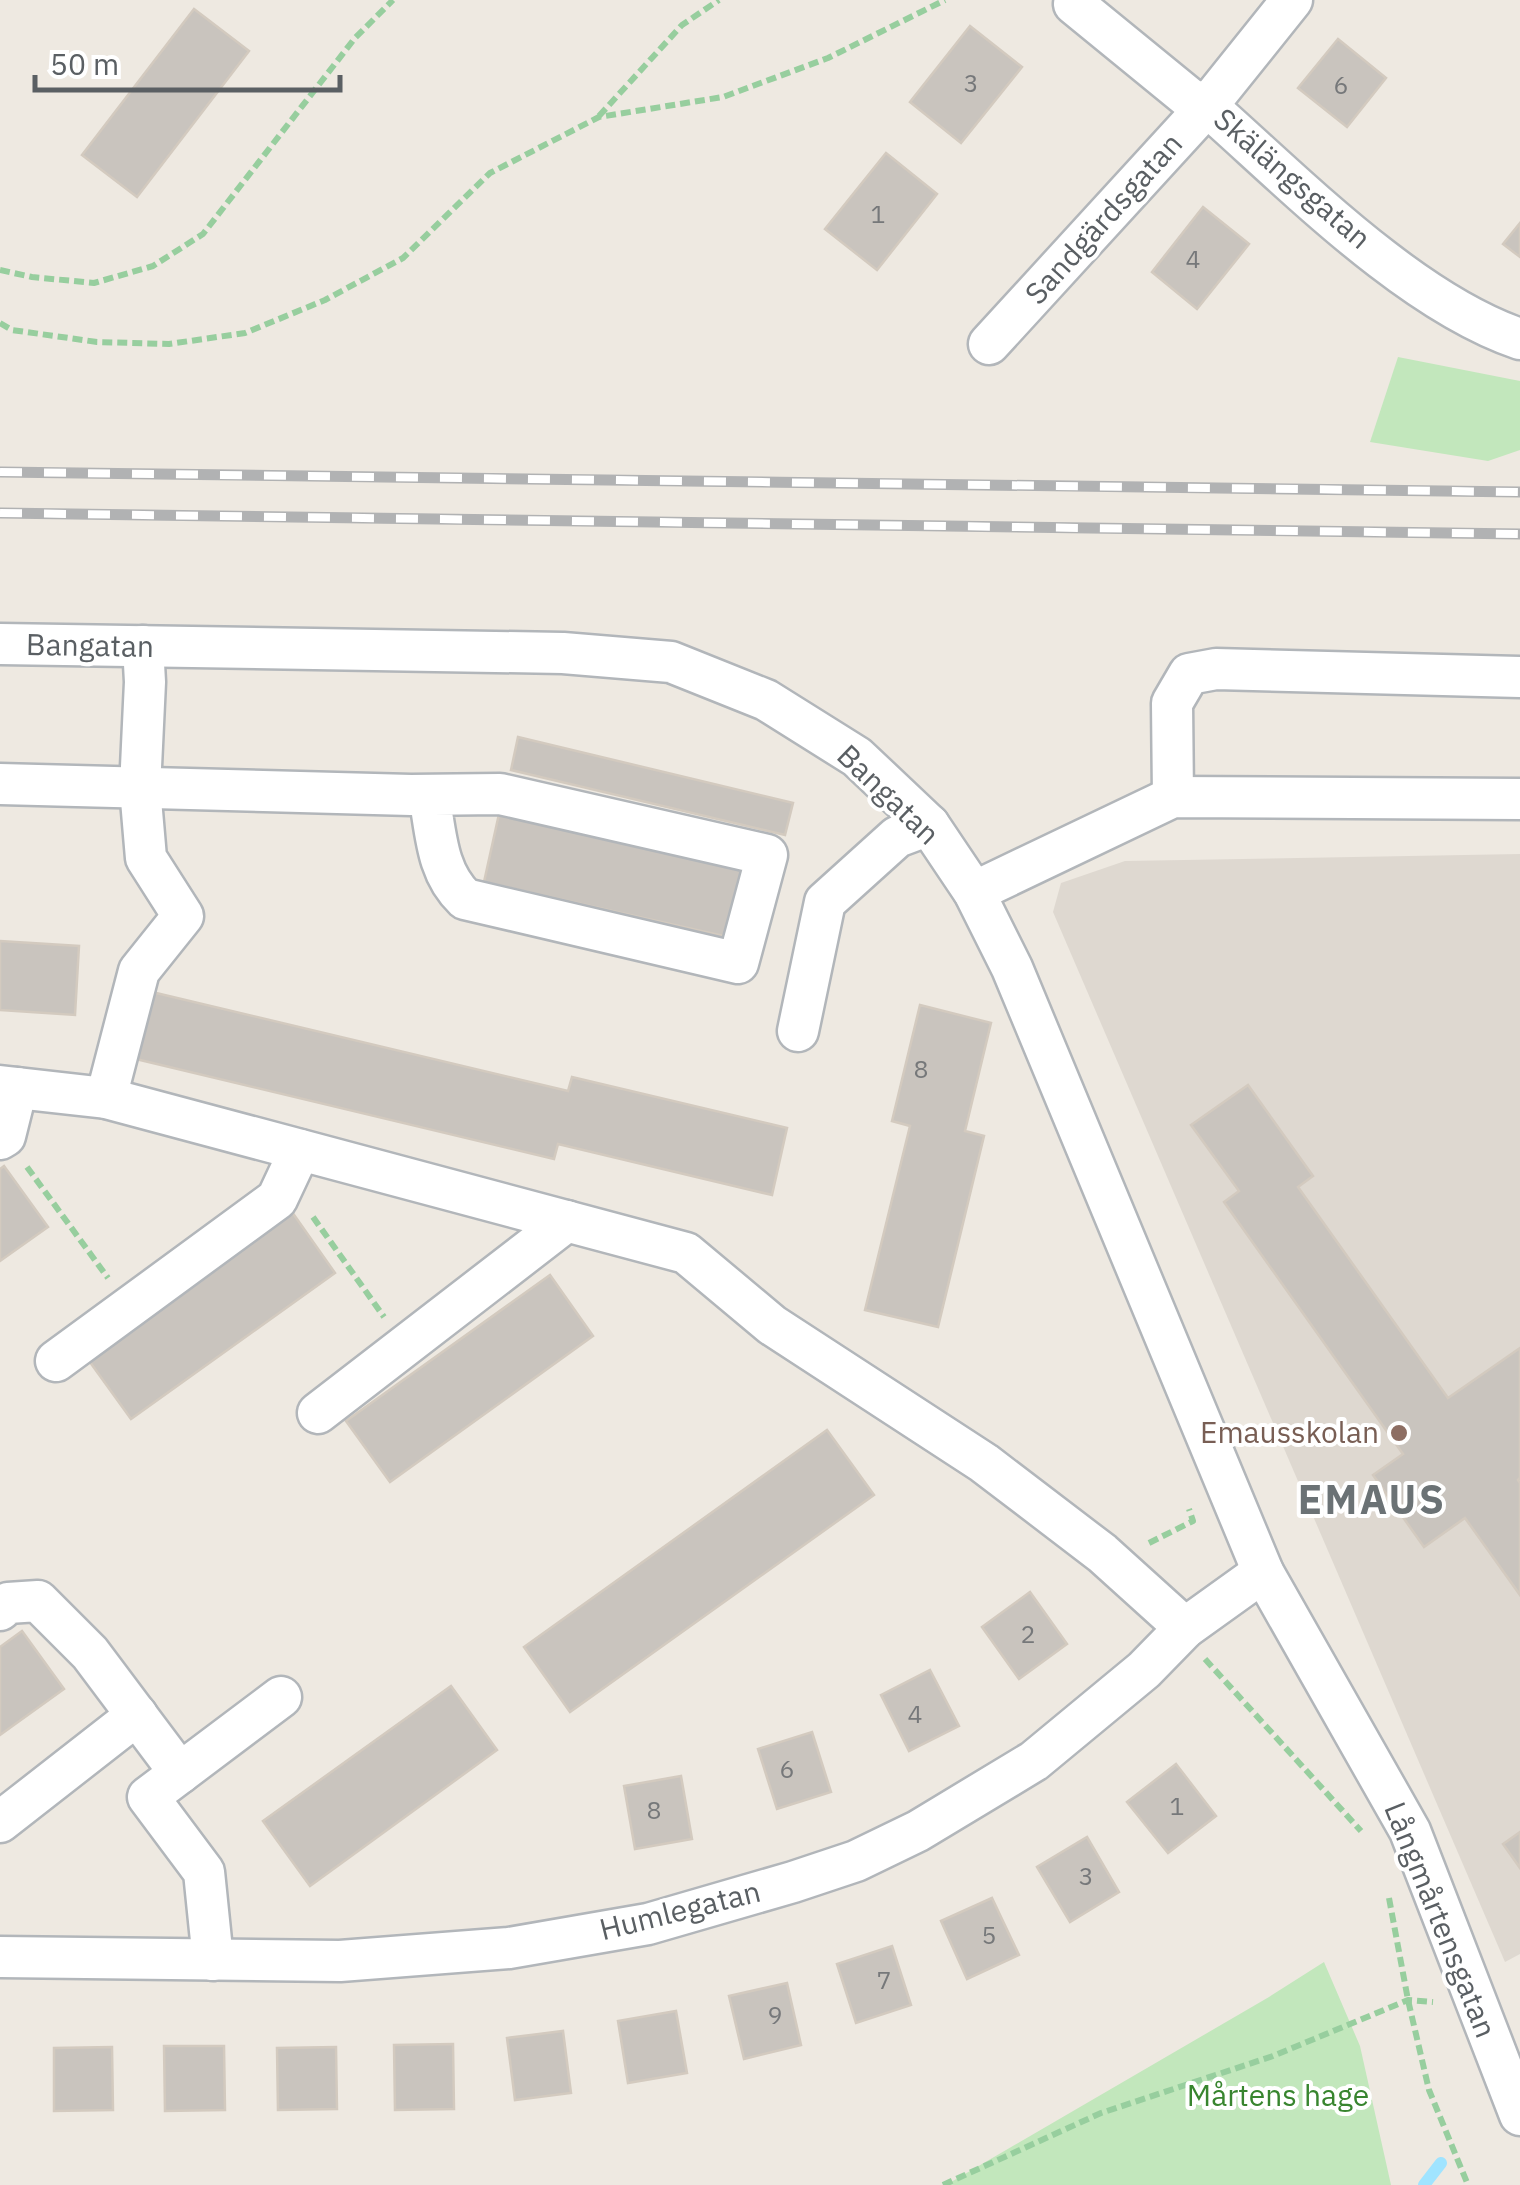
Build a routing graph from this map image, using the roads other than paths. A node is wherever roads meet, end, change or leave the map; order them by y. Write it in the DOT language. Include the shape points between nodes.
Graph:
graph roads {
  1 [pos="1292,0"];
  2 [pos="1074,4"];
  3 [pos="1207,106"];
  4 [pos="1520,338"];
  5 [pos="990,344"];
  6 [pos="0,644"];
  7 [pos="142,646"];
  8 [pos="1520,677"];
  9 [pos="0,784"];
  10 [pos="140,788"];
  11 [pos="429,795"];
  12 [pos="1173,798"];
  13 [pos="1520,799"];
  14 [pos="928,825"];
  15 [pos="974,892"];
  16 [pos="798,1030"];
  17 [pos="9,1087"];
  18 [pos="106,1098"];
  19 [pos="2,1138"];
  20 [pos="293,1165"];
  21 [pos="567,1221"];
  22 [pos="56,1361"];
  23 [pos="318,1413"];
  24 [pos="1263,1572"];
  25 [pos="0,1610"];
  26 [pos="1185,1628"];
  27 [pos="281,1697"];
  28 [pos="137,1715"];
  29 [pos="180,1773"];
  30 [pos="0,1822"];
  31 [pos="0,1958"];
  32 [pos="213,1960"];
  33 [pos="1520,2115"];
  1 -- 3 [label="street, Sandgärdsgatan"];
  2 -- 3 [label="street, Skälängsgatan"];
  3 -- 4 [label="street, Skälängsgatan" via="1404,275 1454,308"];
  3 -- 5 [label="street, Sandgärdsgatan"];
  6 -- 7 [label="street, Bangatan"];
  7 -- 10 [label="street"];
  7 -- 14 [label="street, Bangatan" via="564,653 671,662 766,700 856,756"];
  8 -- 12 [label="street" via="1216,669 1189,674 1172,703"];
  9 -- 10 [label="street"];
  10 -- 11 [label="street"];
  10 -- 18 [label="street" via="146,858 182,916 139,970"];
  11 -- 11 [label="street" via="440,860 450,885 465,899 738,964 767,855 500,794"];
  12 -- 13 [label="street"];
  12 -- 15 [label="street"];
  14 -- 15 [label="street, Bangatan"];
  14 -- 16 [label="street" via="896,837 825,902"];
  15 -- 24 [label="street, Bangatan" via="1012,968"];
  17 -- 18 [label="street"];
  17 -- 19 [label="street"];
  18 -- 20 [label="street"];
  20 -- 21 [label="street"];
  20 -- 22 [label="street" via="277,1199"];
  21 -- 23 [label="street"];
  21 -- 26 [label="street" via="686,1253 772,1325 984,1463 1102,1553"];
  24 -- 26 [label="street, Humlegatan"];
  24 -- 33 [label="street, Långmårtensgatan" via="1410,1830"];
  25 -- 28 [label="street" via="38,1601 90,1653"];
  26 -- 32 [label="street, Humlegatan" via="1034,1761 856,1861 648,1924 509,1948 340,1961"];
  27 -- 29 [label="street"];
  28 -- 29 [label="street"];
  28 -- 30 [label="street"];
  29 -- 32 [label="street" via="148,1797 204,1872"];
  31 -- 32 [label="street, Humlegatan"];
}
